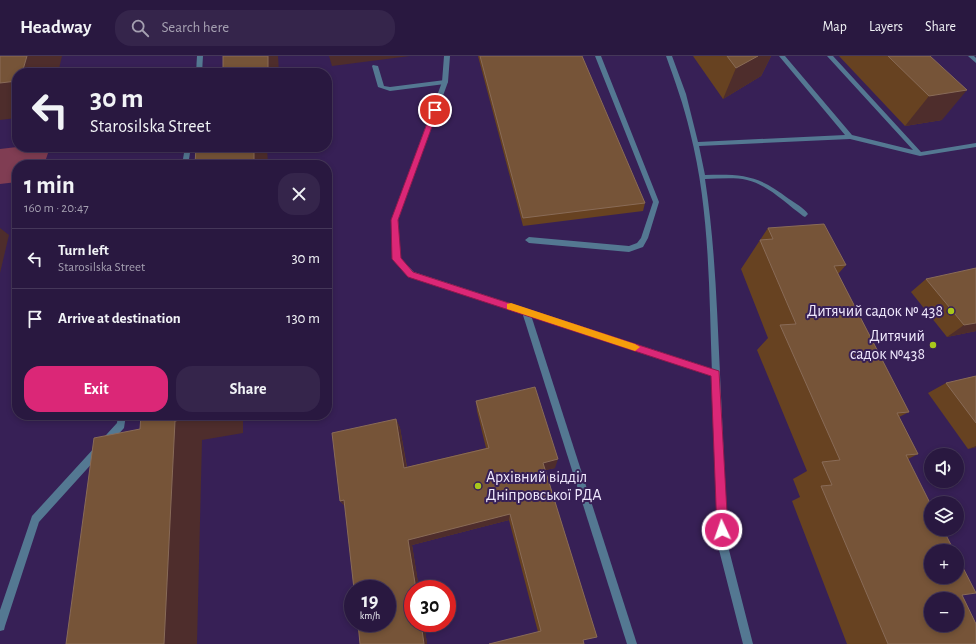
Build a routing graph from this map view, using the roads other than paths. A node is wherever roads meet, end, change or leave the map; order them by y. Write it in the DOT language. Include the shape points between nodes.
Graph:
graph roads {
  1 [pos="200,56"];
  2 [pos="448,56"];
  3 [pos="598,56"];
  4 [pos="669,56"];
  5 [pos="782,56"];
  6 [pos="830,56"];
  7 [pos="971,56"];
  8 [pos="976,61"];
  9 [pos="375,66"];
  10 [pos="199,68"];
  11 [pos="445,82"];
  12 [pos="850,137"];
  13 [pos="697,144"];
  14 [pos="976,145"];
  15 [pos="920,154"];
  16 [pos="702,177"];
  17 [pos="805,214"];
  18 [pos="529,240"];
  19 [pos="526,312"];
  20 [pos="716,374"];
  21 [pos="122,420"];
  22 [pos="0,626"];
  23 [pos="632,644"];
  24 [pos="748,644"];
  1 -- 10 [label="street"];
  2 -- 11 [label="street"];
  3 -- 18 [label="street" via="656,202 644,238 640,245 629,249"];
  4 -- 13 [label="street" via="681,85"];
  5 -- 12 [label="street"];
  6 -- 15 [label="street"];
  7 -- 8 [label="street"];
  9 -- 11 [label="street" via="381,87 390,89"];
  11 -- 19 [label="street" via="394,220 396,259 410,274"];
  12 -- 13 [label="street"];
  12 -- 15 [label="street"];
  13 -- 16 [label="street"];
  14 -- 15 [label="street"];
  16 -- 17 [label="street" via="737,177 754,181 764,185"];
  16 -- 20 [label="street" via="713,286"];
  19 -- 20 [label="street"];
  19 -- 23 [label="street"];
  20 -- 24 [label="street" via="723,546"];
  21 -- 22 [label="street" via="121,425 35,519"];
}
